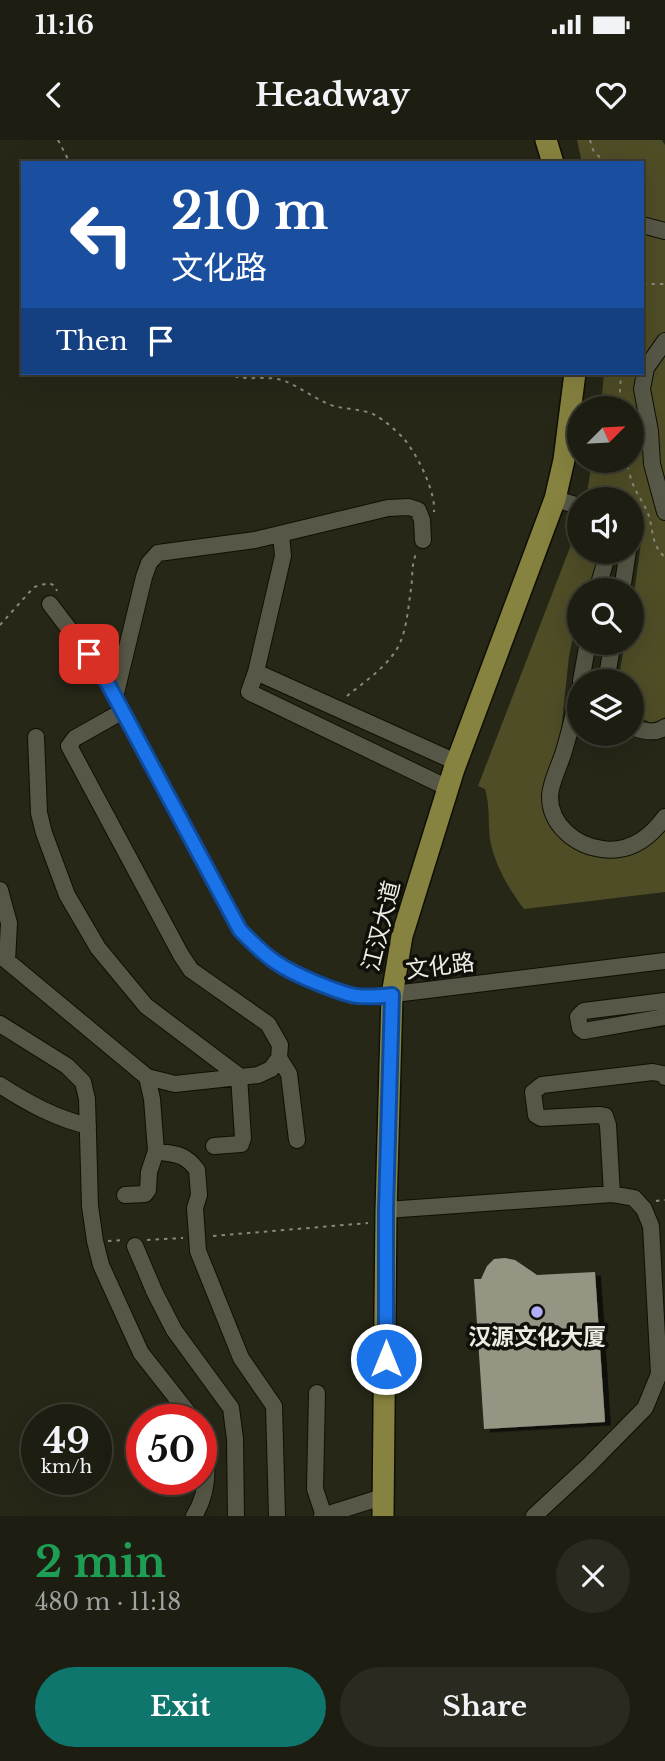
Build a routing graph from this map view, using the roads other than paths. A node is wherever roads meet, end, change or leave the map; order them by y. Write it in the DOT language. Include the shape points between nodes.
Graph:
graph roads {
  1 [pos="546,140"];
  2 [pos="552,161"];
  3 [pos="644,226"];
  4 [pos="665,231"];
  5 [pos="665,341"];
  6 [pos="575,375"];
  7 [pos="555,499"];
  8 [pos="567,502"];
  9 [pos="665,512"];
  10 [pos="281,534"];
  11 [pos="423,540"];
  12 [pos="50,604"];
  13 [pos="256,672"];
  14 [pos="119,704"];
  15 [pos="665,726"];
  16 [pos="644,731"];
  17 [pos="36,737"];
  18 [pos="567,742"];
  19 [pos="456,762"];
  20 [pos="448,788"];
  21 [pos="665,817"];
  22 [pos="0,890"];
  23 [pos="3,958"];
  24 [pos="665,961"];
  25 [pos="392,995"];
  26 [pos="665,1001"];
  27 [pos="665,1017"];
  28 [pos="0,1024"];
  29 [pos="279,1058"];
  30 [pos="239,1076"];
  31 [pos="147,1077"];
  32 [pos="665,1077"];
  33 [pos="0,1085"];
  34 [pos="88,1126"];
  35 [pos="297,1140"];
  36 [pos="214,1146"];
  37 [pos="156,1151"];
  38 [pos="612,1194"];
  39 [pos="125,1195"];
  40 [pos="386,1216"];
  41 [pos="137,1242"];
  42 [pos="662,1374"];
  43 [pos="317,1393"];
  44 [pos="180,1404"];
  45 [pos="202,1495"];
  46 [pos="384,1506"];
  47 [pos="194,1516"];
  48 [pos="236,1516"];
  49 [pos="277,1516"];
  50 [pos="323,1516"];
  51 [pos="534,1516"];
  1 -- 2 [label="main road"];
  3 -- 4 [label="street"];
  5 -- 9 [label="street" via="646,368 642,389 652,464"];
  6 -- 7 [label="main road, 江汉大道"];
  7 -- 8 [label="street"];
  7 -- 19 [label="main road, 江汉大道"];
  10 -- 11 [label="street" via="409,507 418,510"];
  10 -- 13 [label="street" via="283,556"];
  10 -- 14 [label="street" via="158,553 144,577"];
  12 -- 14 [label="street, 文化路" via="101,671"];
  13 -- 19 [label="street"];
  13 -- 20 [label="street" via="249,692"];
  14 -- 25 [label="street, 文化路" via="240,930 286,971 346,995"];
  14 -- 29 [label="street" via="69,746 191,970 268,1024 280,1045"];
  15 -- 16 [label="street"];
  17 -- 30 [label="street" via="44,833 67,895 98,948 146,1006"];
  18 -- 21 [label="street" via="549,796 557,822 566,833 580,843 623,849 650,835"];
  19 -- 20 [label="main road, 江汉大道"];
  20 -- 25 [label="main road, 江汉大道" via="402,936"];
  22 -- 23 [label="street" via="9,923"];
  23 -- 31 [label="street"];
  24 -- 25 [label="street, 文化路"];
  25 -- 40 [label="main road, 江汉大道"];
  26 -- 27 [label="street" via="584,1011 578,1017 584,1031"];
  28 -- 34 [label="street" via="67,1066 83,1082"];
  29 -- 30 [label="street" via="271,1069 258,1075"];
  29 -- 35 [label="street" via="289,1074"];
  30 -- 31 [label="street" via="175,1084"];
  30 -- 36 [label="street" via="241,1144"];
  31 -- 37 [label="street"];
  32 -- 38 [label="street" via="653,1072 566,1081 541,1085 533,1092 536,1115 541,1118 605,1116"];
  33 -- 34 [label="street" via="35,1107"];
  34 -- 44 [label="street" via="90,1206 101,1265 141,1353"];
  37 -- 39 [label="street" via="148,1190"];
  37 -- 49 [label="street" via="180,1155 197,1170 198,1251 242,1358 274,1406"];
  38 -- 40 [label="street"];
  38 -- 42 [label="street" via="635,1198 651,1226"];
  40 -- 46 [label="main road, 江汉大道"];
  41 -- 48 [label="street" via="174,1329 231,1408"];
  42 -- 51 [label="street" via="645,1408"];
  43 -- 50 [label="street" via="315,1489"];
  45 -- 47 [label="street"];
  46 -- 50 [label="street"];
}
